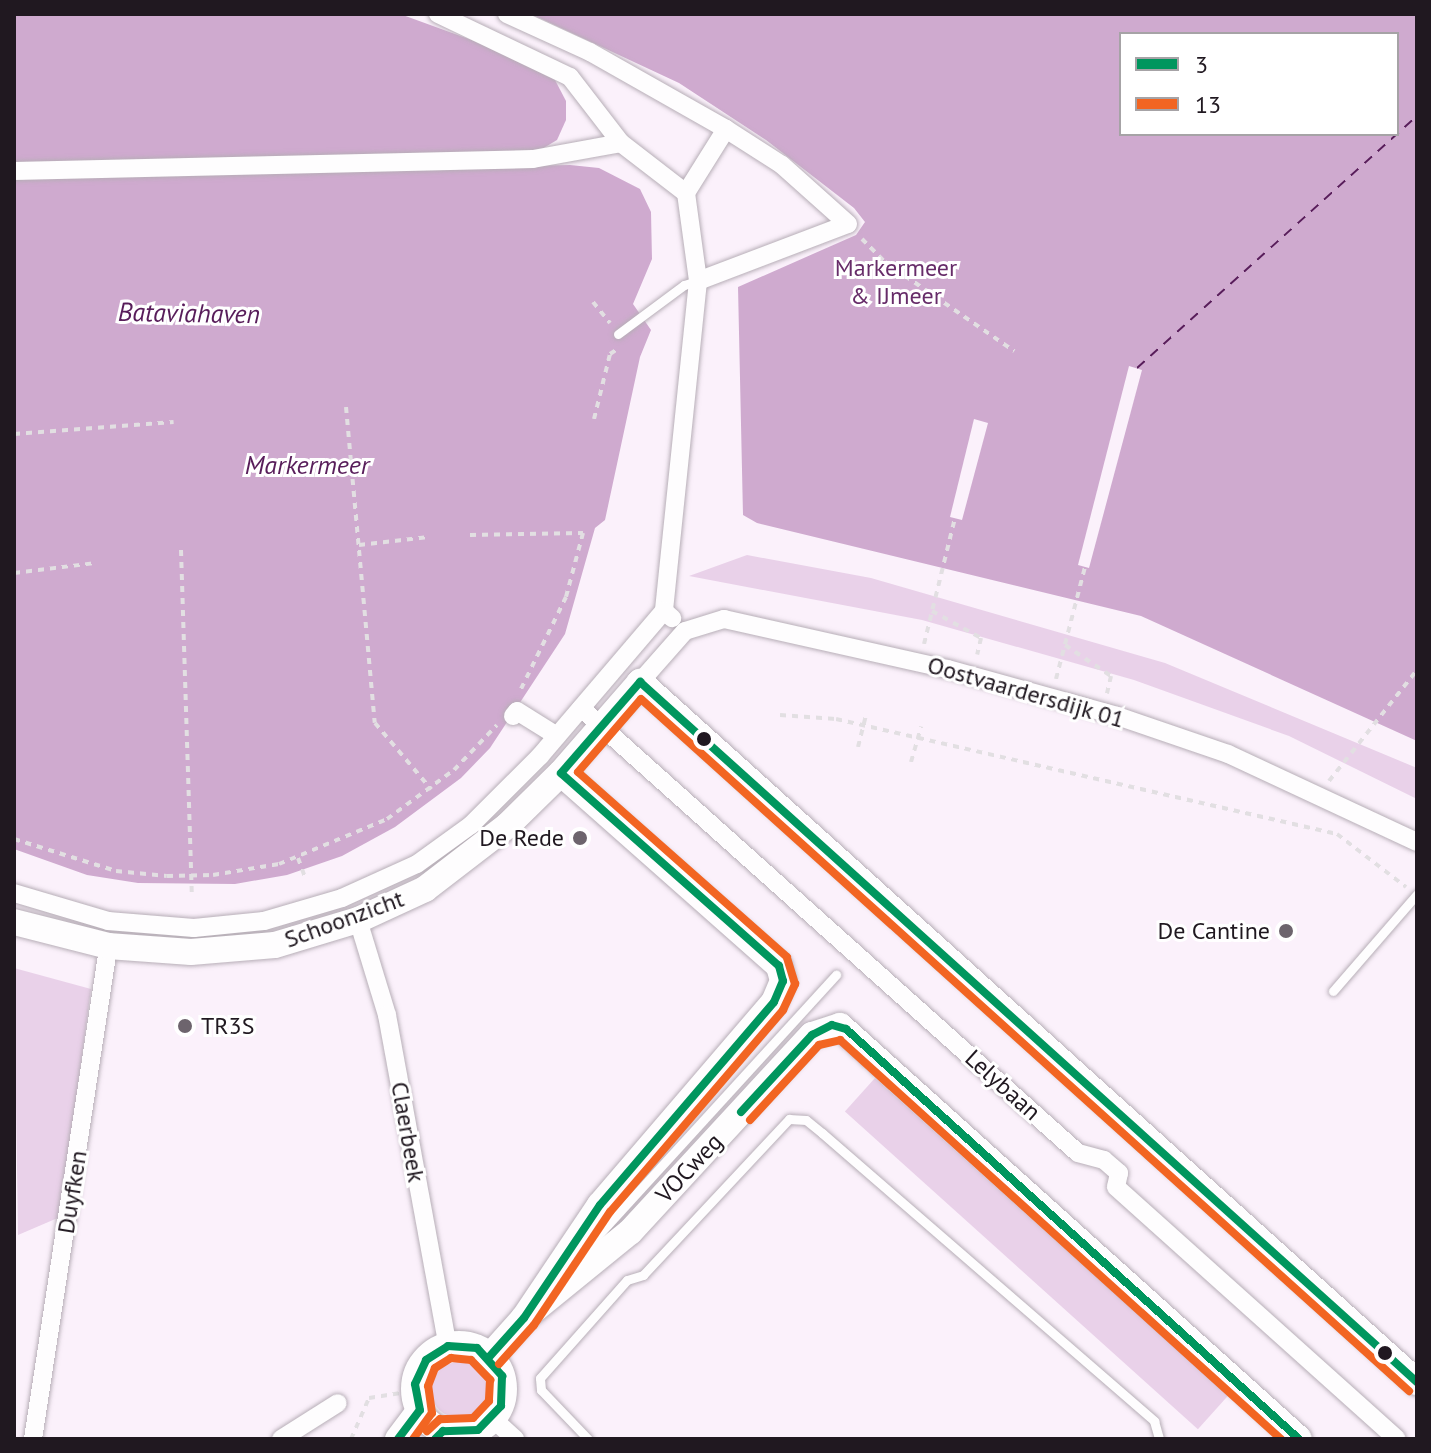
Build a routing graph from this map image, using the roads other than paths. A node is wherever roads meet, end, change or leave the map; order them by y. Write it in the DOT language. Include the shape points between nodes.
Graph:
graph roads {
  1 [pos="438,14"];
  2 [pos="507,14"];
  3 [pos="726,129"];
  4 [pos="621,143"];
  5 [pos="14,171"];
  6 [pos="686,193"];
  7 [pos="698,281"];
  8 [pos="618,334"];
  9 [pos="664,611"];
  10 [pos="685,631"];
  11 [pos="640,682"];
  12 [pos="518,703"];
  13 [pos="581,708"];
  14 [pos="601,726"];
  15 [pos="557,736"];
  16 [pos="561,773"];
  17 [pos="1417,842"];
  18 [pos="14,893"];
  19 [pos="1416,895"];
  20 [pos="358,920"];
  21 [pos="14,922"];
  22 [pos="108,946"];
  23 [pos="836,975"];
  24 [pos="1333,991"];
  25 [pos="599,1235"];
  26 [pos="448,1346"];
  27 [pos="490,1356"];
  28 [pos="1417,1382"];
  29 [pos="417,1400"];
  30 [pos="338,1403"];
  31 [pos="493,1419"];
  32 [pos="439,1435"];
  33 [pos="33,1439"];
  34 [pos="281,1439"];
  35 [pos="398,1439"];
  36 [pos="515,1439"];
  37 [pos="588,1439"];
  38 [pos="1159,1439"];
  39 [pos="1299,1439"];
  40 [pos="1397,1439"];
  1 -- 4 [label="street" via="570,77"];
  2 -- 3 [label="street" via="590,52"];
  3 -- 6 [label="street"];
  3 -- 7 [label="street" via="782,165 848,224"];
  4 -- 5 [label="street" via="533,159"];
  4 -- 6 [label="street"];
  6 -- 7 [label="street"];
  7 -- 8 [label="lane" via="684,285"];
  7 -- 9 [label="street"];
  9 -- 10 [label="street"];
  9 -- 13 [label="street"];
  10 -- 11 [label="street"];
  10 -- 17 [label="street, Oostvaardersdijk 01" via="724,619 972,675 1102,712 1228,754"];
  11 -- 14 [label="street, Schoonzicht"];
  11 -- 28 [label="street"];
  12 -- 15 [label="street"];
  13 -- 14 [label="street"];
  13 -- 15 [label="street"];
  14 -- 16 [label="street, Schoonzicht"];
  14 -- 40 [label="street, Lelybaan" via="1078,1153 1104,1160 1119,1173 1116,1187"];
  15 -- 18 [label="street" via="471,825 417,864 329,902 264,921 194,928 108,921"];
  16 -- 20 [label="street, Schoonzicht" via="508,825 425,889"];
  16 -- 25 [label="street, VOCweg" via="779,966 783,981 774,1002"];
  19 -- 24 [label="lane"];
  20 -- 22 [label="street, Schoonzicht" via="275,945 191,952"];
  20 -- 26 [label="street, Claerbeek" via="387,1015"];
  21 -- 22 [label="street, Schoonzicht"];
  22 -- 33 [label="street, Duyfken"];
  23 -- 25 [label="lane"];
  25 -- 27 [label="street, VOCweg"];
  25 -- 39 [label="street, VOCweg" via="812,1035 832,1025 854,1036"];
  26 -- 27 [label="street" via="470,1346"];
  26 -- 29 [label="street" via="422,1365"];
  27 -- 31 [label="street" via="504,1391"];
  29 -- 32 [label="street"];
  29 -- 35 [label="street"];
  30 -- 34 [label="street"];
  31 -- 32 [label="street" via="470,1433"];
  31 -- 36 [label="street"];
  37 -- 38 [label="lane" via="541,1390 540,1378 627,1280 643,1275 789,1119 806,1120 822,1133 1154,1421"];
}
